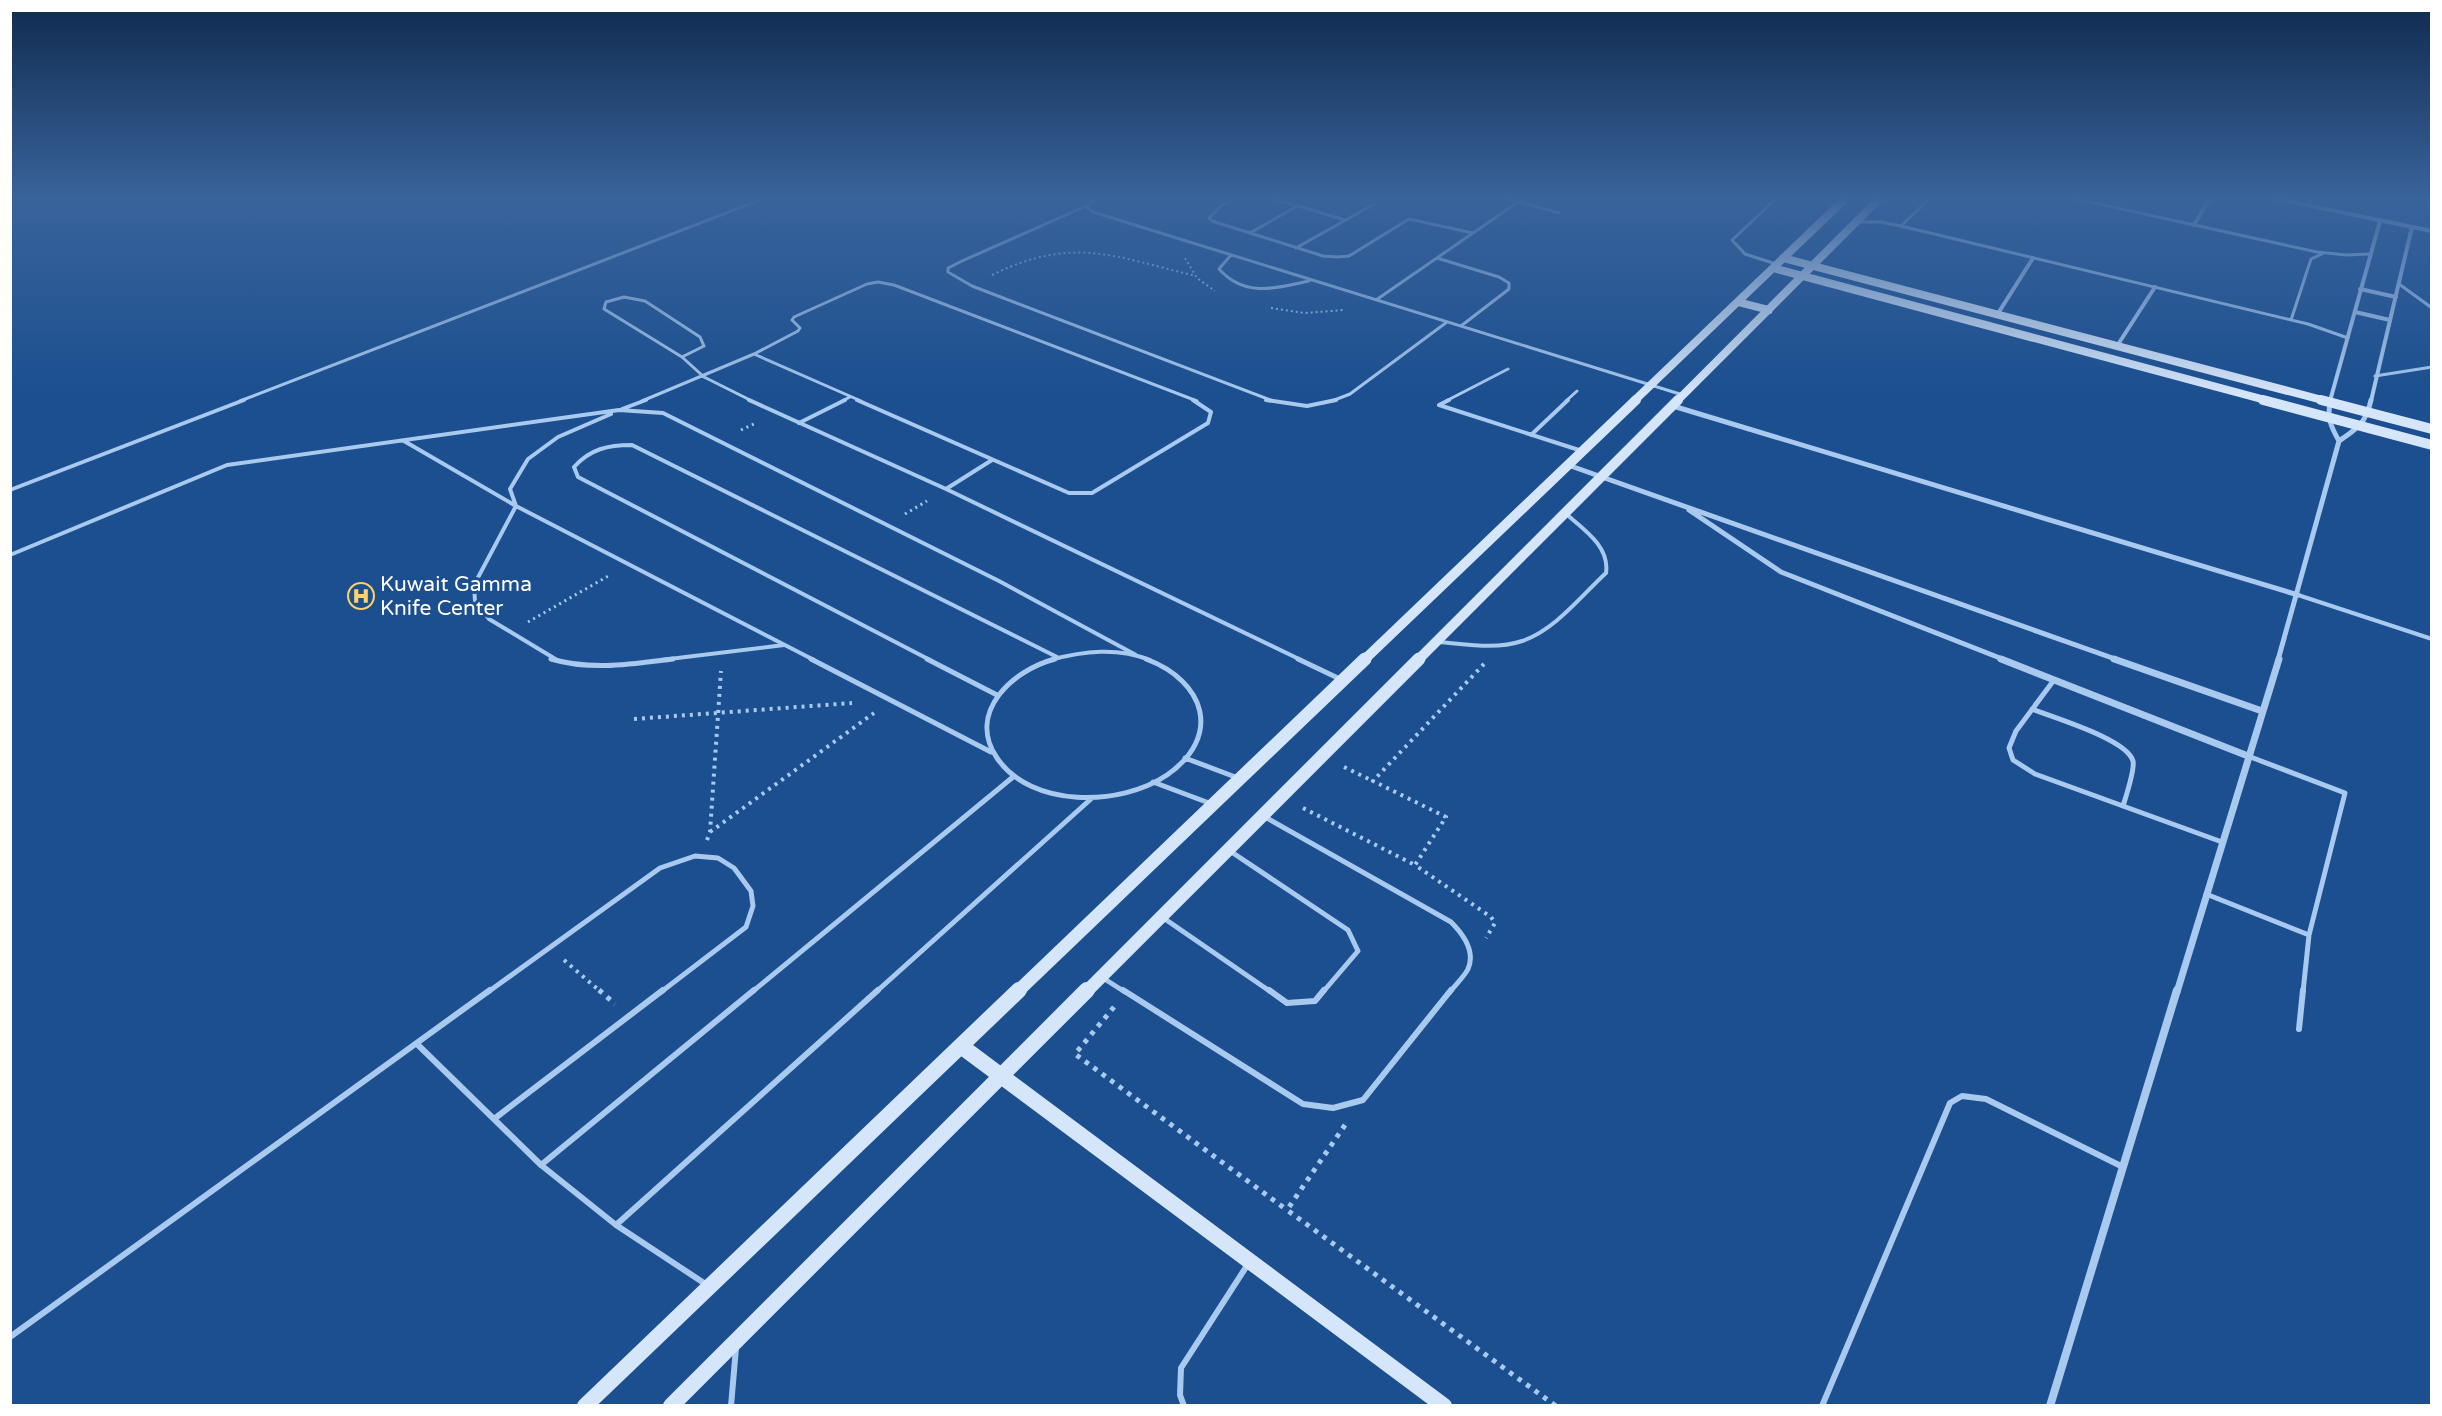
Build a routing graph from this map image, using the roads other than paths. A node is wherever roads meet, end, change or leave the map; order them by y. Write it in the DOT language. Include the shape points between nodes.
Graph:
graph roads {
  1 [pos="594,264"];
  2 [pos="957,264"];
  3 [pos="1224,264"];
  4 [pos="1261,264"];
  5 [pos="1428,264"];
  6 [pos="1457,264"];
  7 [pos="1778,264"];
  8 [pos="1779,264"];
  9 [pos="2029,264"];
  10 [pos="2059,264"];
  11 [pos="2309,264"];
  12 [pos="2366,264"];
  13 [pos="2404,264"];
  14 [pos="1812,266"];
  15 [pos="1802,276"];
  16 [pos="1312,280"];
  17 [pos="2399,284"];
  18 [pos="2155,287"];
  19 [pos="2360,289"];
  20 [pos="2396,297"];
  21 [pos="1376,300"];
  22 [pos="1738,302"];
  23 [pos="2432,308"];
  24 [pos="1768,310"];
  25 [pos="2355,312"];
  26 [pos="1997,315"];
  27 [pos="2290,320"];
  28 [pos="2390,320"];
  29 [pos="1447,322"];
  30 [pos="1461,326"];
  31 [pos="2348,338"];
  32 [pos="2117,346"];
  33 [pos="754,354"];
  34 [pos="682,357"];
  35 [pos="2432,367"];
  36 [pos="1508,369"];
  37 [pos="2375,376"];
  38 [pos="704,377"];
  39 [pos="1651,386"];
  40 [pos="1577,392"];
  41 [pos="1683,395"];
  42 [pos="850,397"];
  43 [pos="2329,402"];
  44 [pos="1673,406"];
  45 [pos="619,410"];
  46 [pos="2368,412"];
  47 [pos="2328,417"];
  48 [pos="798,423"];
  49 [pos="2361,426"];
  50 [pos="2432,429"];
  51 [pos="1531,435"];
  52 [pos="404,441"];
  53 [pos="2339,441"];
  54 [pos="2432,445"];
  55 [pos="1582,451"];
  56 [pos="992,460"];
  57 [pos="1568,465"];
  58 [pos="1601,477"];
  59 [pos="946,489"];
  60 [pos="10,490"];
  61 [pos="1681,505"];
  62 [pos="516,506"];
  63 [pos="1565,513"];
  64 [pos="10,555"];
  65 [pos="2298,595"];
  66 [pos="2432,639"];
  67 [pos="1435,642"];
  68 [pos="784,645"];
  69 [pos="1136,654"];
  70 [pos="1057,657"];
  71 [pos="1343,680"];
  72 [pos="2054,680"];
  73 [pos="997,695"];
  74 [pos="2032,709"];
  75 [pos="2262,711"];
  76 [pos="991,752"];
  77 [pos="2248,756"];
  78 [pos="1185,758"];
  79 [pos="1012,777"];
  80 [pos="1240,778"];
  81 [pos="1153,782"];
  82 [pos="1092,798"];
  83 [pos="1213,805"];
  84 [pos="2123,806"];
  85 [pos="1262,815"];
  86 [pos="2222,842"];
  87 [pos="1227,850"];
  88 [pos="2206,894"];
  89 [pos="1160,917"];
  90 [pos="2310,935"];
  91 [pos="1100,977"];
  92 [pos="2299,1029"];
  93 [pos="417,1044"];
  94 [pos="961,1046"];
  95 [pos="1001,1077"];
  96 [pos="494,1119"];
  97 [pos="541,1165"];
  98 [pos="2123,1167"];
  99 [pos="615,1225"];
  100 [pos="1250,1262"];
  101 [pos="709,1287"];
  102 [pos="10,1337"];
  103 [pos="736,1340"];
  104 [pos="585,1406"];
  105 [pos="671,1406"];
  106 [pos="731,1406"];
  107 [pos="1184,1406"];
  108 [pos="1444,1406"];
  109 [pos="1822,1406"];
  110 [pos="2050,1406"];
  1 -- 60 [label="lane"];
  2 -- 29 [label="lane" via="948,268 953,277 977,288 1263,399 1299,407 1324,404 1350,394"];
  3 -- 16 [label="lane" via="1219,269 1236,286 1257,289"];
  4 -- 16 [label="lane"];
  5 -- 21 [label="lane"];
  6 -- 30 [label="lane" via="1509,283 1509,289"];
  7 -- 15 [label="street"];
  7 -- 22 [label="street"];
  8 -- 14 [label="street"];
  9 -- 26 [label="street"];
  10 -- 18 [label="lane"];
  11 -- 27 [label="lane"];
  12 -- 19 [label="street"];
  13 -- 17 [label="street"];
  14 -- 15 [label="street"];
  14 -- 26 [label="street"];
  15 -- 24 [label="street"];
  15 -- 47 [label="street"];
  16 -- 21 [label="lane"];
  17 -- 20 [label="street"];
  17 -- 23 [label="lane"];
  18 -- 27 [label="lane"];
  18 -- 32 [label="street"];
  19 -- 20 [label="street"];
  19 -- 25 [label="street"];
  20 -- 28 [label="street"];
  21 -- 29 [label="lane"];
  22 -- 24 [label="street"];
  22 -- 39 [label="street"];
  24 -- 41 [label="street"];
  25 -- 28 [label="street"];
  25 -- 31 [label="street"];
  26 -- 32 [label="street"];
  27 -- 31 [label="lane"];
  28 -- 37 [label="street"];
  29 -- 30 [label="lane"];
  30 -- 39 [label="lane"];
  31 -- 43 [label="street"];
  32 -- 43 [label="street"];
  33 -- 38 [label="lane"];
  33 -- 42 [label="lane"];
  33 -- 56 [label="lane" via="798,331 794,317 878,282 1199,402 1211,412 1208,423 1092,493 1070,493"];
  34 -- 34 [label="lane" via="604,309 606,302 624,297 645,301 700,337 704,346"];
  34 -- 38 [label="lane"];
  35 -- 37 [label="lane"];
  36 -- 51 [label="lane" via="1439,405"];
  37 -- 46 [label="street"];
  38 -- 45 [label="lane"];
  38 -- 48 [label="lane"];
  39 -- 41 [label="lane"];
  39 -- 55 [label="street"];
  40 -- 51 [label="lane"];
  41 -- 44 [label="street"];
  42 -- 48 [label="lane"];
  42 -- 56 [label="lane"];
  43 -- 46 [label="street"];
  43 -- 47 [label="street"];
  44 -- 58 [label="street"];
  44 -- 65 [label="street"];
  45 -- 52 [label="lane"];
  45 -- 62 [label="lane" via="558,437 528,459 510,489"];
  45 -- 69 [label="lane" via="663,413"];
  46 -- 49 [label="street"];
  46 -- 50 [label="street"];
  47 -- 49 [label="street"];
  47 -- 53 [label="street"];
  48 -- 59 [label="lane"];
  49 -- 53 [label="street"];
  49 -- 54 [label="street"];
  51 -- 55 [label="lane"];
  52 -- 62 [label="lane"];
  52 -- 64 [label="lane" via="227,465"];
  53 -- 65 [label="street"];
  55 -- 57 [label="street"];
  56 -- 59 [label="lane"];
  57 -- 58 [label="street"];
  57 -- 71 [label="street"];
  58 -- 61 [label="street"];
  58 -- 63 [label="street"];
  59 -- 71 [label="lane"];
  61 -- 72 [label="street" via="1781,572"];
  61 -- 75 [label="street"];
  62 -- 68 [label="lane"];
  62 -- 68 [label="lane" via="474,585 475,601 489,619 552,659 581,666 613,666"];
  63 -- 67 [label="street"];
  63 -- 67 [label="lane" via="1605,553 1606,573 1543,629 1524,640 1503,644"];
  65 -- 66 [label="lane"];
  65 -- 75 [label="street"];
  67 -- 85 [label="street"];
  68 -- 76 [label="lane"];
  69 -- 70 [label="lane" via="1096,651"];
  69 -- 78 [label="lane" via="1170,668 1193,689 1203,717 1196,746"];
  70 -- 73 [label="lane" via="1022,672"];
  70 -- 73 [label="lane" via="632,444 610,445 584,455 574,467 578,477"];
  71 -- 80 [label="street"];
  72 -- 74 [label="lane"];
  72 -- 77 [label="street"];
  73 -- 76 [label="lane" via="986,723"];
  74 -- 84 [label="lane" via="2128,750 2134,763"];
  74 -- 84 [label="lane" via="2009,748 2013,760 2035,774"];
  75 -- 77 [label="street"];
  76 -- 79 [label="lane"];
  77 -- 86 [label="street"];
  77 -- 90 [label="lane" via="2345,793"];
  78 -- 80 [label="lane"];
  78 -- 81 [label="lane" via="1173,771"];
  79 -- 82 [label="lane" via="1049,793"];
  79 -- 97 [label="lane"];
  80 -- 83 [label="street"];
  81 -- 82 [label="lane" via="1137,790"];
  81 -- 83 [label="lane"];
  82 -- 99 [label="lane"];
  83 -- 94 [label="street"];
  84 -- 86 [label="lane"];
  85 -- 87 [label="street"];
  85 -- 91 [label="lane" via="1451,922 1466,937 1468,969 1363,1100 1333,1108 1303,1104"];
  86 -- 88 [label="street"];
  87 -- 89 [label="street"];
  87 -- 89 [label="lane" via="1348,930 1358,951 1315,1001 1287,1002"];
  88 -- 90 [label="lane"];
  88 -- 98 [label="street"];
  89 -- 91 [label="street"];
  90 -- 92 [label="lane"];
  91 -- 95 [label="street"];
  93 -- 96 [label="lane"];
  93 -- 96 [label="lane" via="660,868 702,854 724,861 746,879 754,902 746,927"];
  93 -- 102 [label="lane"];
  94 -- 95 [label="street"];
  94 -- 101 [label="street"];
  95 -- 100 [label="street"];
  95 -- 103 [label="street"];
  96 -- 97 [label="lane"];
  97 -- 99 [label="lane"];
  98 -- 109 [label="lane" via="1986,1099 1962,1096 1950,1103"];
  98 -- 110 [label="street"];
  99 -- 101 [label="lane"];
  100 -- 107 [label="lane" via="1181,1368 1180,1395"];
  100 -- 108 [label="street"];
  101 -- 104 [label="street"];
  103 -- 105 [label="street"];
  103 -- 106 [label="lane"];
}
